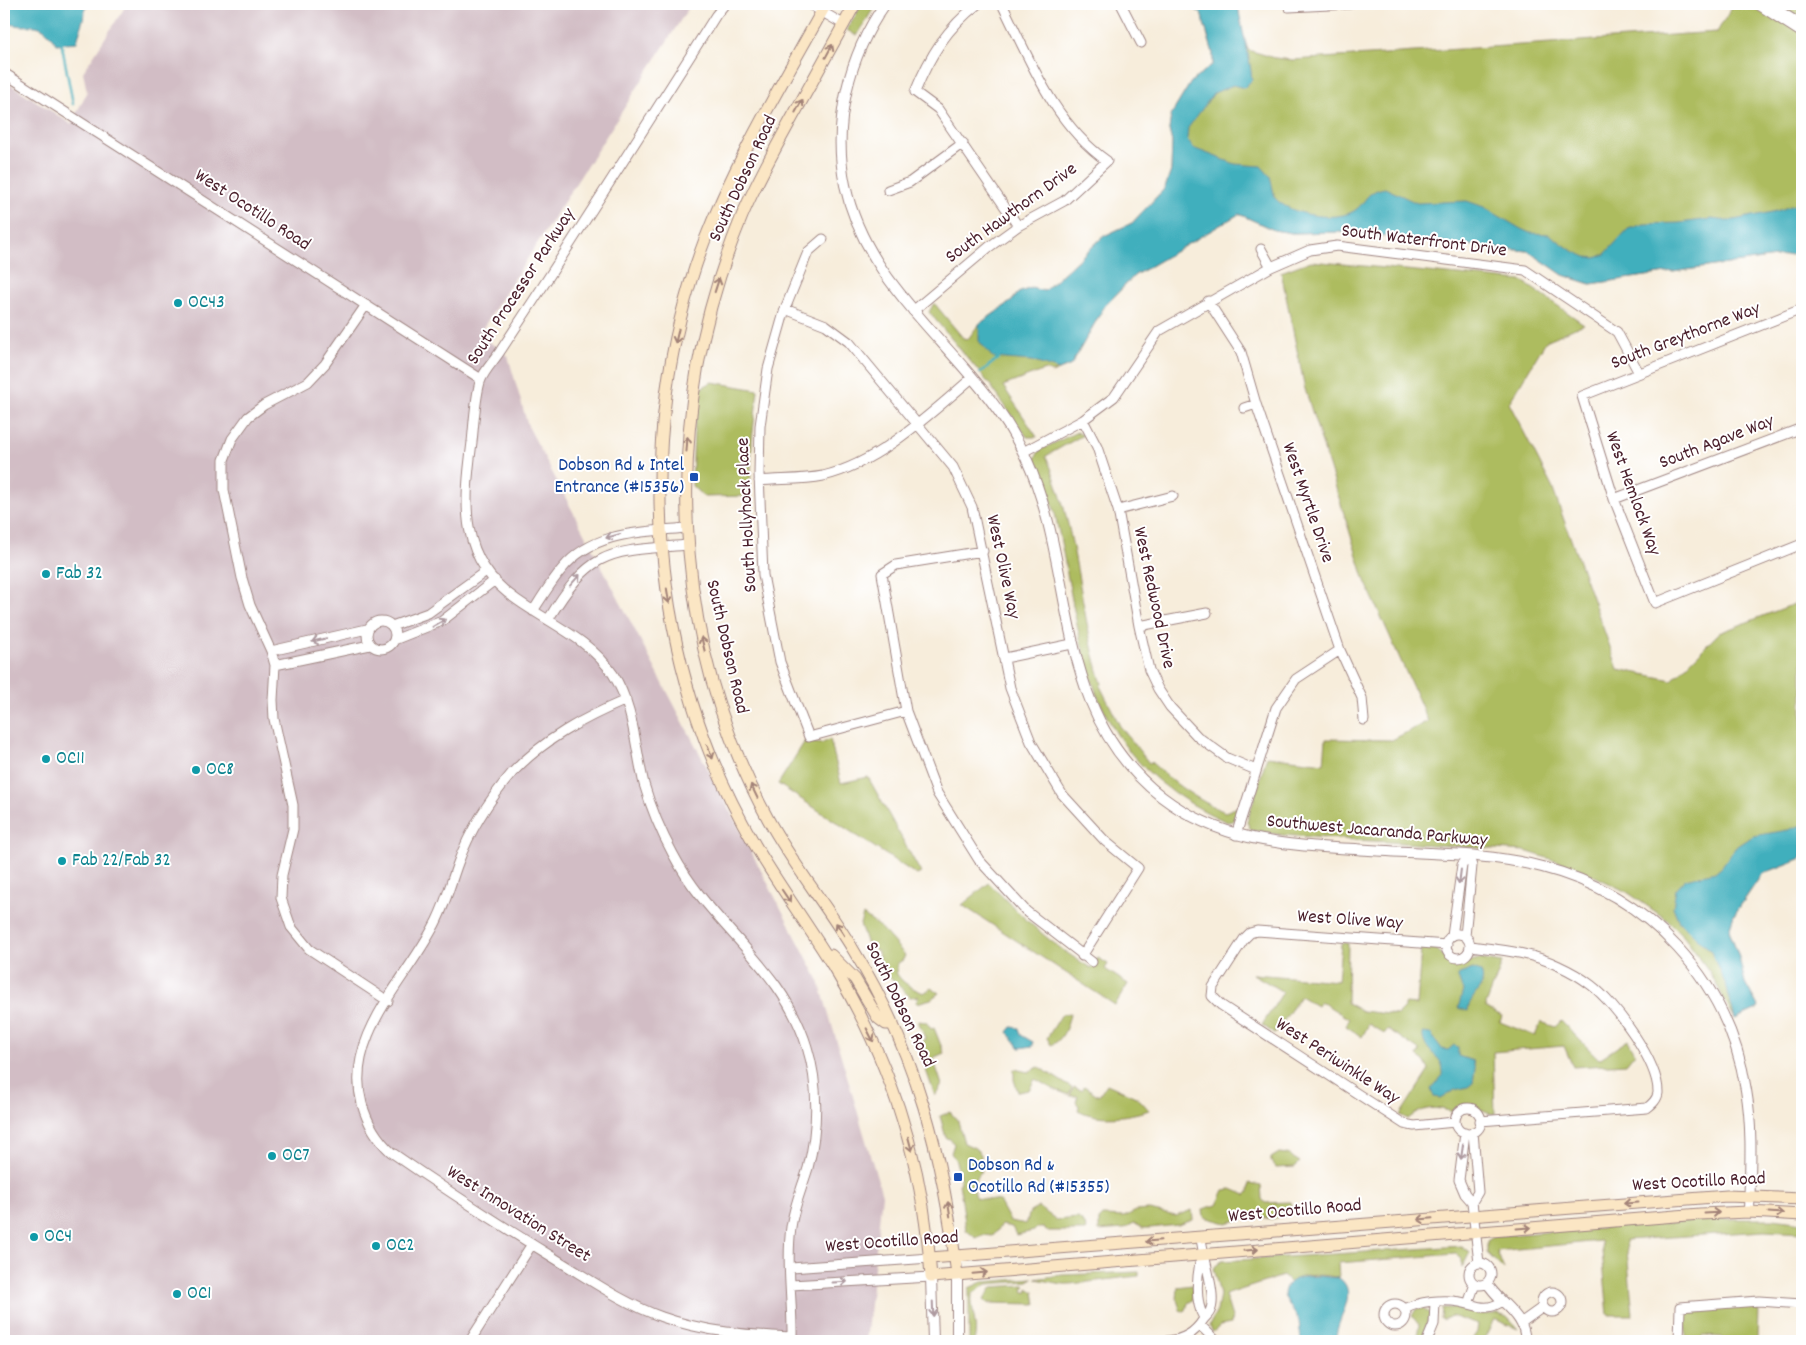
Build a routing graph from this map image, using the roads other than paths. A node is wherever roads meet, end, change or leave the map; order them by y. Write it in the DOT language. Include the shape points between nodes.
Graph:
graph roads {
  1 [pos="725,4"];
  2 [pos="809,4"];
  3 [pos="855,4"];
  4 [pos="885,4"];
  5 [pos="978,4"];
  6 [pos="1002,4"];
  7 [pos="1121,4"];
  8 [pos="1350,4"];
  9 [pos="1757,4"];
  10 [pos="1768,4"];
  11 [pos="1289,5"];
  12 [pos="824,7"];
  13 [pos="843,24"];
  14 [pos="1802,25"];
  15 [pos="1802,33"];
  16 [pos="1141,43"];
  17 [pos="4,72"];
  18 [pos="963,143"];
  19 [pos="888,190"];
  20 [pos="1018,226"];
  21 [pos="822,239"];
  22 [pos="1261,249"];
  23 [pos="1270,266"];
  24 [pos="1208,301"];
  25 [pos="366,305"];
  26 [pos="785,308"];
  27 [pos="1802,309"];
  28 [pos="913,310"];
  29 [pos="1639,373"];
  30 [pos="972,378"];
  31 [pos="481,379"];
  32 [pos="1582,396"];
  33 [pos="1256,404"];
  34 [pos="1244,408"];
  35 [pos="1083,420"];
  36 [pos="919,424"];
  37 [pos="1802,428"];
  38 [pos="1023,452"];
  39 [pos="759,481"];
  40 [pos="1173,496"];
  41 [pos="1614,499"];
  42 [pos="1118,510"];
  43 [pos="687,528"];
  44 [pos="661,530"];
  45 [pos="1802,544"];
  46 [pos="688,545"];
  47 [pos="662,547"];
  48 [pos="983,551"];
  49 [pos="486,571"];
  50 [pos="494,580"];
  51 [pos="533,611"];
  52 [pos="1207,612"];
  53 [pos="548,620"];
  54 [pos="392,626"];
  55 [pos="1139,626"];
  56 [pos="367,629"];
  57 [pos="394,640"];
  58 [pos="1072,644"];
  59 [pos="370,645"];
  60 [pos="1340,650"];
  61 [pos="271,651"];
  62 [pos="1005,658"];
  63 [pos="275,664"];
  64 [pos="626,700"];
  65 [pos="906,711"];
  66 [pos="1364,720"];
  67 [pos="1256,770"];
  68 [pos="1236,835"];
  69 [pos="1469,857"];
  70 [pos="1452,936"];
  71 [pos="1465,936"];
  72 [pos="818,941"];
  73 [pos="1447,945"];
  74 [pos="1470,946"];
  75 [pos="1082,956"];
  76 [pos="1092,962"];
  77 [pos="1212,996"];
  78 [pos="388,1000"];
  79 [pos="893,1024"];
  80 [pos="1480,1120"];
  81 [pos="1455,1122"];
  82 [pos="1469,1133"];
  83 [pos="1749,1195"];
  84 [pos="1802,1200"];
  85 [pos="1472,1202"];
  86 [pos="1749,1212"];
  87 [pos="1802,1215"];
  88 [pos="1474,1216"];
  89 [pos="1475,1232"];
  90 [pos="1202,1237"];
  91 [pos="532,1244"];
  92 [pos="1202,1254"];
  93 [pos="955,1257"];
  94 [pos="930,1258"];
  95 [pos="1479,1263"];
  96 [pos="791,1268"];
  97 [pos="957,1275"];
  98 [pos="931,1277"];
  99 [pos="1487,1283"];
  100 [pos="792,1284"];
  101 [pos="1475,1284"];
  102 [pos="1213,1294"];
  103 [pos="1199,1296"];
  104 [pos="1435,1302"];
  105 [pos="1501,1302"];
  106 [pos="1468,1304"];
  107 [pos="1802,1304"];
  108 [pos="1543,1307"];
  109 [pos="1405,1309"];
  110 [pos="1202,1321"];
  111 [pos="1522,1322"];
  112 [pos="792,1339"];
  113 [pos="470,1341"];
  114 [pos="933,1341"];
  115 [pos="958,1341"];
  116 [pos="1167,1341"];
  117 [pos="1216,1341"];
  118 [pos="1427,1341"];
  119 [pos="1525,1341"];
  120 [pos="1679,1341"];
  1 -- 31 [label="street, South Processor Parkway"];
  2 -- 12 [label="street"];
  3 -- 13 [label="main road, South Dobson Road"];
  4 -- 28 [label="street, Southwest Jacaranda Parkway" via="865,37 849,80 843,118 842,166 848,199 865,243 878,267"];
  5 -- 18 [label="street" via="960,18 930,57 915,92 938,109"];
  6 -- 20 [label="street, South Hawthorn Drive" via="1058,113 1090,149 1107,162 1064,201"];
  7 -- 16 [label="street"];
  8 -- 11 [label="street"];
  9 -- 15 [label="street"];
  10 -- 14 [label="street"];
  12 -- 13 [label="street"];
  12 -- 44 [label="main road, South Dobson Road, one-way" via="728,186 694,273 667,391 661,453"];
  43 -- 13 [label="main road, South Dobson Road, one-way" via="689,423 698,360 712,300 747,205"];
  17 -- 25 [label="street, West Ocotillo Road"];
  18 -- 19 [label="street" via="910,182"];
  18 -- 20 [label="street"];
  20 -- 28 [label="street, South Hawthorn Drive"];
  21 -- 26 [label="street, South Hollyhock Place" via="808,252"];
  22 -- 23 [label="street"];
  23 -- 24 [label="street, South Waterfront Drive"];
  23 -- 29 [label="street, South Waterfront Drive" via="1310,250 1337,246 1525,270 1617,332"];
  24 -- 33 [label="street, West Myrtle Drive" via="1241,352"];
  24 -- 35 [label="street, South Waterfront Drive" via="1159,331 1114,397"];
  25 -- 31 [label="street, West Ocotillo Road"];
  25 -- 61 [label="street" via="325,364 308,382 248,417 228,447 224,490 242,578 250,605"];
  26 -- 36 [label="street, West Olive Way" via="826,325 849,342"];
  26 -- 39 [label="street, South Hollyhock Place" via="768,369 760,426"];
  27 -- 29 [label="street, South Greythorne Way"];
  28 -- 30 [label="street, Southwest Jacaranda Parkway"];
  29 -- 32 [label="street, South Greythorne Way"];
  30 -- 36 [label="street"];
  30 -- 38 [label="street, Southwest Jacaranda Parkway" via="999,411"];
  31 -- 49 [label="street, South Processor Parkway" via="465,492 469,535"];
  32 -- 41 [label="street, West Hemlock Way"];
  33 -- 34 [label="street"];
  33 -- 60 [label="street, West Myrtle Drive"];
  35 -- 38 [label="street, South Waterfront Drive"];
  35 -- 42 [label="street, West Redwood Drive" via="1097,447"];
  36 -- 39 [label="street" via="866,459 824,476"];
  36 -- 48 [label="street, West Olive Way" via="953,467 972,507"];
  37 -- 41 [label="street, South Agave Way"];
  38 -- 58 [label="street, Southwest Jacaranda Parkway" via="1047,514"];
  39 -- 65 [label="street, South Hollyhock Place" via="763,575 780,662 809,737"];
  40 -- 42 [label="street"];
  41 -- 45 [label="street, West Hemlock Way" via="1655,602"];
  42 -- 55 [label="street, West Redwood Drive"];
  43 -- 44 [label="street"];
  43 -- 46 [label="main road, South Dobson Road"];
  44 -- 47 [label="main road, South Dobson Road"];
  44 -- 51 [label="street, one-way" via="614,536 582,550 562,568"];
  46 -- 47 [label="street"];
  79 -- 46 [label="main road, South Dobson Road, one-way" via="854,951 768,819 741,764 707,660 697,615"];
  53 -- 47 [label="street, one-way" via="570,585 592,564 626,550"];
  47 -- 72 [label="main road, South Dobson Road, one-way" via="679,657 722,782 783,892"];
  48 -- 62 [label="street, West Olive Way"];
  48 -- 65 [label="street" via="896,565 882,574"];
  49 -- 50 [label="street, South Processor Parkway"];
  49 -- 54 [label="street" via="428,614"];
  50 -- 51 [label="street, South Processor Parkway"];
  57 -- 50 [label="street, one-way" via="442,621"];
  51 -- 53 [label="street, South Processor Parkway"];
  52 -- 55 [label="street"];
  53 -- 64 [label="street, South Processor Parkway" via="601,658"];
  54 -- 56 [label="street" via="378,620"];
  54 -- 57 [label="street"];
  55 -- 67 [label="street, West Redwood Drive" via="1149,670 1170,707 1198,738 1213,749"];
  56 -- 59 [label="street" via="366,638"];
  56 -- 61 [label="street, one-way"];
  57 -- 59 [label="street" via="383,649"];
  58 -- 62 [label="street"];
  58 -- 68 [label="street, Southwest Jacaranda Parkway" via="1094,711 1114,746 1131,767 1184,812"];
  59 -- 63 [label="street"];
  60 -- 66 [label="street, West Myrtle Drive" via="1362,698"];
  60 -- 67 [label="street" via="1296,679 1276,708"];
  61 -- 63 [label="street"];
  62 -- 75 [label="street, West Olive Way" via="1010,688 1031,742 1062,794 1105,842 1138,868"];
  63 -- 78 [label="street" via="274,719 293,805 293,829 280,885 284,914 309,949"];
  64 -- 78 [label="street, West Innovation Street" via="556,736 528,758 501,786 465,844 446,901 428,937"];
  64 -- 96 [label="street, South Processor Parkway" via="645,786 674,858 702,900 772,978 792,1009 807,1045 814,1072 814,1128 791,1230"];
  65 -- 75 [label="street" via="937,793 979,860 1026,911"];
  67 -- 68 [label="street"];
  68 -- 69 [label="street, Southwest Jacaranda Parkway" via="1297,846"];
  69 -- 70 [label="street, one-way" via="1462,865"];
  69 -- 71 [label="street" via="1472,866"];
  69 -- 83 [label="street, Southwest Jacaranda Parkway" via="1510,860 1542,867 1596,886 1644,916 1688,958 1722,1011 1742,1068 1750,1124"];
  70 -- 71 [label="street"];
  70 -- 73 [label="street"];
  71 -- 74 [label="street"];
  72 -- 79 [label="main road" via="855,979 878,1018 886,1024"];
  72 -- 94 [label="main road, South Dobson Road, one-way" via="876,1048 897,1103 916,1166"];
  73 -- 74 [label="street, West Olive Way" via="1448,952 1458,957 1465,956"];
  73 -- 77 [label="street, West Olive Way" via="1333,935 1250,933 1213,987"];
  74 -- 80 [label="street" via="1525,953 1558,966 1592,986 1622,1016 1640,1045 1654,1074 1658,1094 1654,1103 1646,1108"];
  75 -- 76 [label="street"];
  77 -- 81 [label="street, West Periwinkle Way" via="1404,1124"];
  78 -- 91 [label="street, West Innovation Street" via="366,1039 359,1070 360,1098 371,1127 390,1152"];
  93 -- 79 [label="main road, South Dobson Road, one-way" via="937,1150 919,1088"];
  80 -- 81 [label="street" via="1478,1113 1467,1108 1459,1111"];
  80 -- 82 [label="street" via="1478,1127"];
  81 -- 82 [label="street" via="1458,1129"];
  82 -- 85 [label="street" via="1478,1192"];
  82 -- 85 [label="street, one-way" via="1459,1180"];
  83 -- 84 [label="main road, West Ocotillo Road"];
  83 -- 86 [label="street, Southwest Jacaranda Parkway"];
  83 -- 88 [label="main road, West Ocotillo Road, one-way"];
  85 -- 88 [label="street"];
  86 -- 87 [label="main road, West Ocotillo Road, one-way"];
  89 -- 86 [label="main road, West Ocotillo Road, one-way"];
  88 -- 89 [label="street"];
  88 -- 90 [label="main road, West Ocotillo Road, one-way"];
  92 -- 89 [label="main road, West Ocotillo Road, one-way"];
  89 -- 95 [label="street"];
  90 -- 92 [label="street"];
  90 -- 93 [label="main road, West Ocotillo Road, one-way"];
  91 -- 112 [label="street, West Innovation Street" via="613,1294 660,1317 726,1332"];
  91 -- 113 [label="street"];
  97 -- 92 [label="main road, West Ocotillo Road, one-way"];
  92 -- 102 [label="street"];
  92 -- 103 [label="street" via="1198,1271"];
  93 -- 94 [label="main road, West Ocotillo Road"];
  93 -- 97 [label="main road, South Dobson Road"];
  94 -- 96 [label="street, West Ocotillo Road"];
  94 -- 98 [label="main road, South Dobson Road"];
  95 -- 99 [label="street" via="1486,1264 1491,1270"];
  95 -- 101 [label="street" via="1469,1272"];
  96 -- 100 [label="street, South Processor Parkway"];
  97 -- 98 [label="main road, West Ocotillo Road"];
  97 -- 115 [label="street, South Dobson Road"];
  100 -- 98 [label="street, West Ocotillo Road, one-way"];
  98 -- 114 [label="street, South Dobson Road, one-way"];
  99 -- 101 [label="street"];
  99 -- 105 [label="street"];
  100 -- 112 [label="street, South Processor Parkway"];
  101 -- 106 [label="street"];
  102 -- 103 [label="street"];
  102 -- 110 [label="street" via="1210,1312"];
  103 -- 110 [label="street"];
  104 -- 106 [label="street"];
  104 -- 109 [label="street" via="1414,1304"];
  104 -- 118 [label="street" via="1434,1324"];
  105 -- 106 [label="street" via="1486,1308"];
  105 -- 111 [label="street"];
  107 -- 120 [label="street" via="1759,1301 1680,1307"];
  108 -- 111 [label="street"];
  110 -- 116 [label="street" via="1186,1336"];
  110 -- 117 [label="street"];
  111 -- 119 [label="street"];
}
